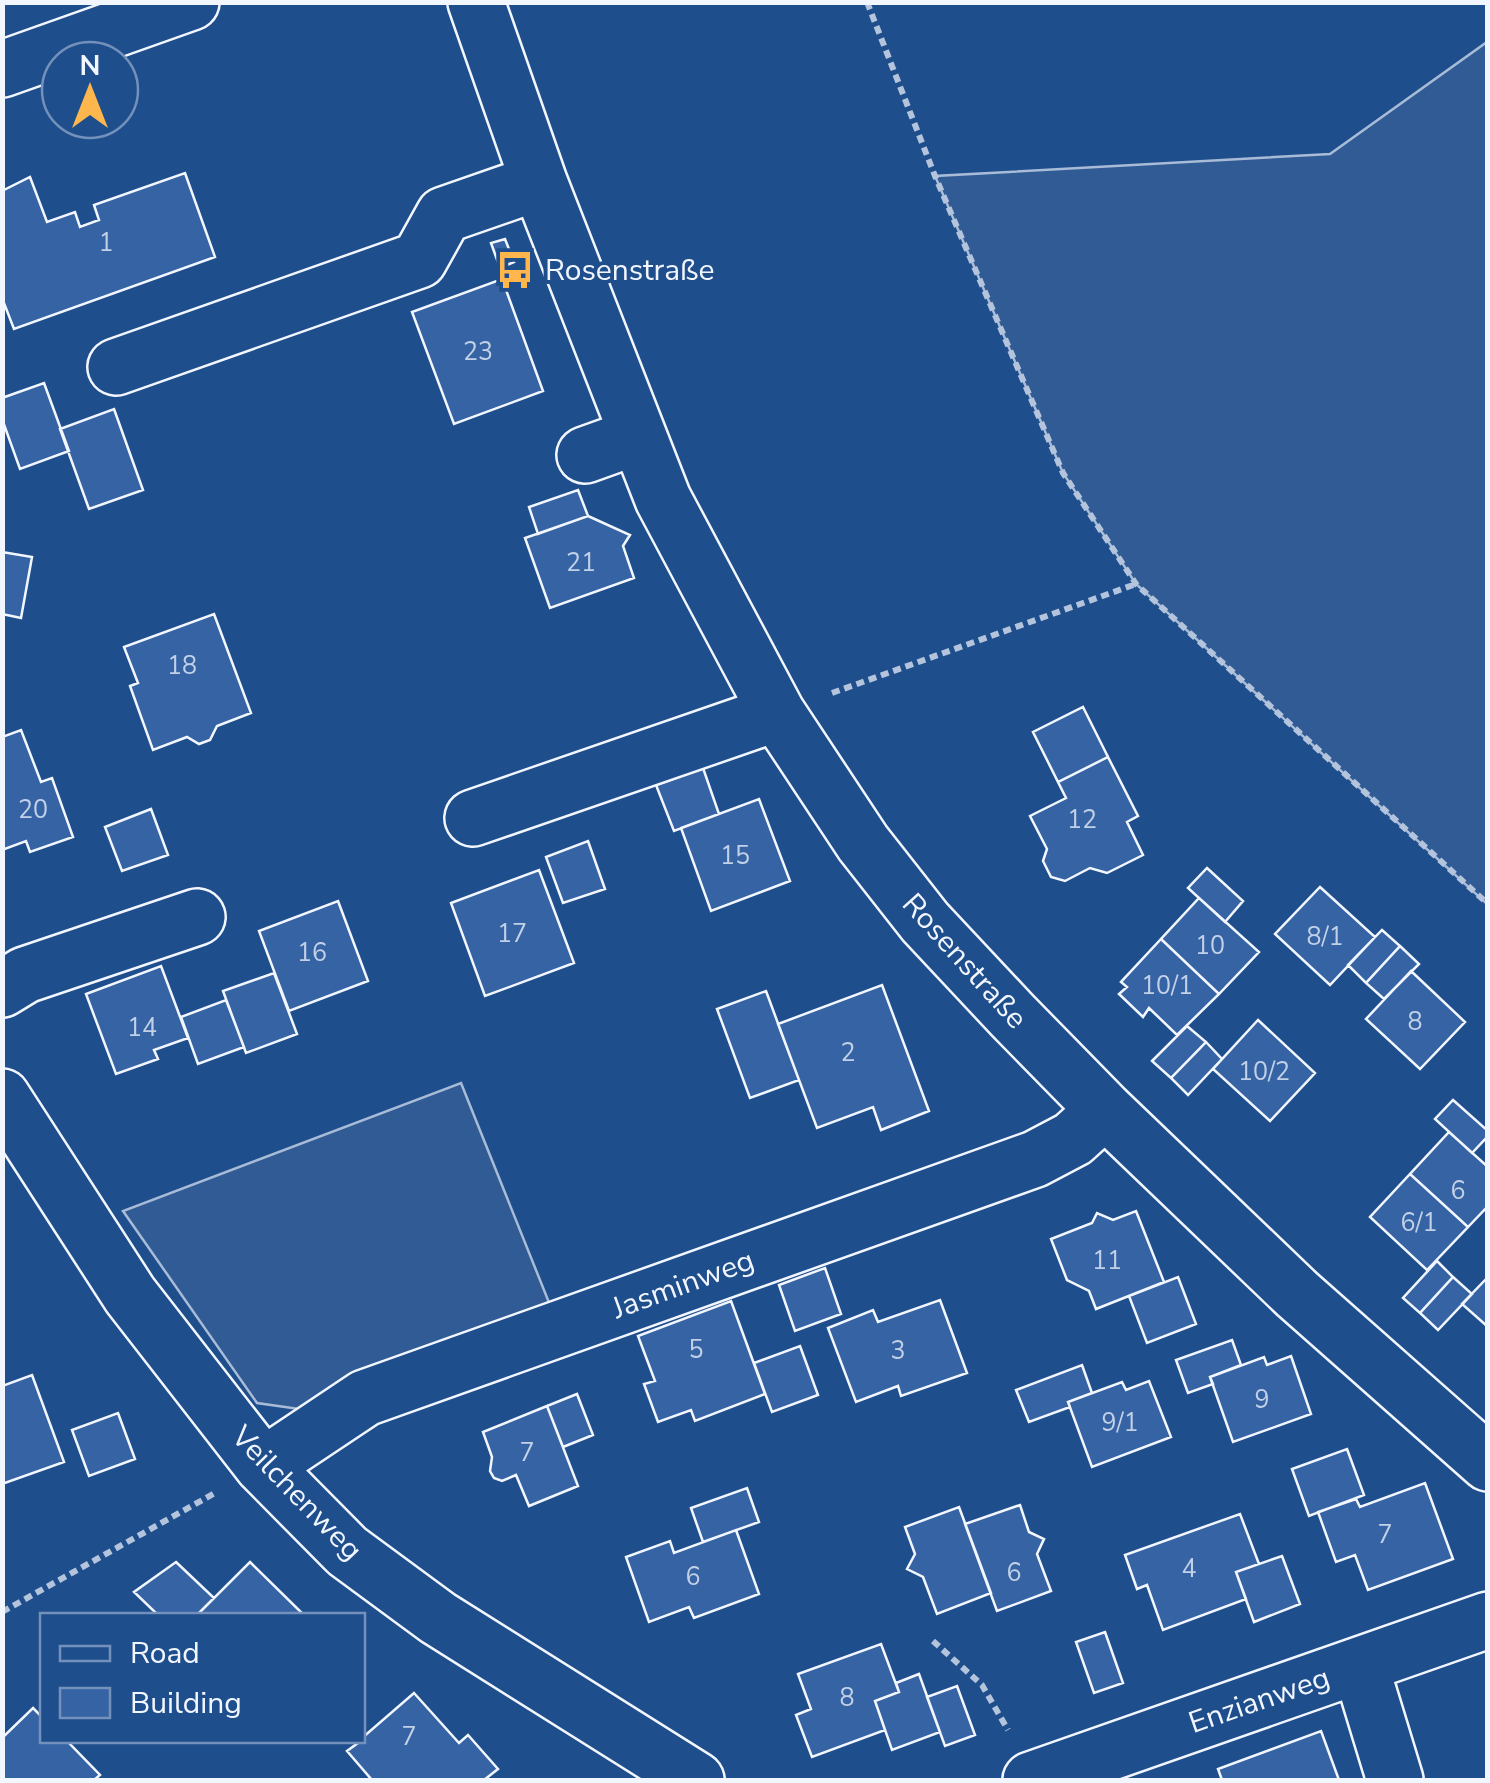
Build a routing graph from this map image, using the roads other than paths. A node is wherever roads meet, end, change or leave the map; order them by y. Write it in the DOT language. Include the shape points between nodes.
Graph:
graph roads {
  1 [pos="191,2"];
  2 [pos="476,2"];
  3 [pos="2,69"];
  4 [pos="539,182"];
  5 [pos="116,366"];
  6 [pos="638,436"];
  7 [pos="585,455"];
  8 [pos="777,712"];
  9 [pos="473,818"];
  10 [pos="196,917"];
  11 [pos="2,990"];
  12 [pos="4,1102"];
  13 [pos="1105,1110"];
  14 [pos="1488,1463"];
  15 [pos="263,1466"];
  16 [pos="1488,1620"];
  17 [pos="1360,1665"];
  18 [pos="696,1780"];
  19 [pos="1033,1780"];
  20 [pos="1394,1780"];
  1 -- 3 [label="street"];
  2 -- 4 [label="street, Rosenstraße"];
  4 -- 5 [label="street" via="444,215 420,260"];
  4 -- 6 [label="street, Rosenstraße"];
  6 -- 7 [label="street"];
  6 -- 8 [label="street, Rosenstraße" via="662,499"];
  8 -- 9 [label="street"];
  8 -- 13 [label="street, Rosenstraße" via="863,843 925,922"];
  10 -- 11 [label="street" via="25,976"];
  12 -- 15 [label="street, Veilchenweg" via="130,1295"];
  13 -- 14 [label="street, Rosenstraße" via="1297,1294"];
  13 -- 15 [label="street, Jasminweg" via="1073,1139 1035,1159 365,1398"];
  15 -- 18 [label="street, Veilchenweg" via="347,1552 438,1618"];
  16 -- 17 [label="street, Enzianweg"];
  17 -- 19 [label="street, Enzianweg"];
  17 -- 20 [label="street"];
}
